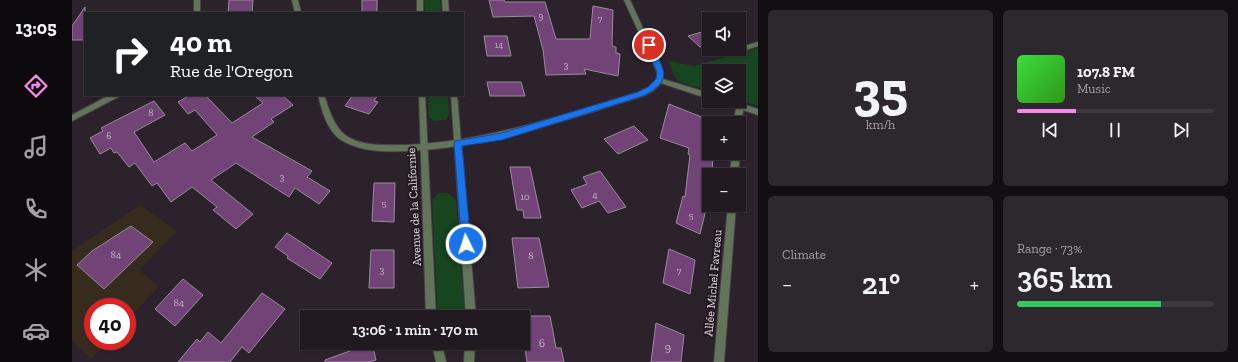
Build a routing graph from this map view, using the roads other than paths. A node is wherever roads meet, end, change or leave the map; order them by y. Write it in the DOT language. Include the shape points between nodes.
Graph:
graph roads {
  1 [pos="197,0"];
  2 [pos="295,0"];
  3 [pos="420,0"];
  4 [pos="445,0"];
  5 [pos="627,0"];
  6 [pos="197,12"];
  7 [pos="298,12"];
  8 [pos="420,12"];
  9 [pos="446,12"];
  10 [pos="758,44"];
  11 [pos="746,48"];
  12 [pos="660,80"];
  13 [pos="702,94"];
  14 [pos="114,96"];
  15 [pos="321,96"];
  16 [pos="422,96"];
  17 [pos="454,96"];
  18 [pos="746,108"];
  19 [pos="758,112"];
  20 [pos="72,118"];
  21 [pos="458,144"];
  22 [pos="424,148"];
  23 [pos="731,212"];
  24 [pos="432,310"];
  25 [pos="471,310"];
  26 [pos="438,350"];
  27 [pos="470,350"];
  28 [pos="441,362"];
  29 [pos="469,362"];
  30 [pos="719,362"];
  1 -- 6 [label="street"];
  2 -- 7 [label="street"];
  3 -- 8 [label="street"];
  4 -- 9 [label="street"];
  5 -- 12 [label="street" via="657,64"];
  10 -- 11 [label="street"];
  12 -- 13 [label="street"];
  12 -- 21 [label="street" via="641,94 502,136"];
  14 -- 20 [label="street"];
  15 -- 22 [label="street" via="328,120 343,136 366,147"];
  16 -- 22 [label="street, Avenue de la Californie"];
  17 -- 21 [label="street"];
  18 -- 19 [label="street"];
  21 -- 22 [label="street"];
  21 -- 25 [label="street"];
  22 -- 24 [label="street, Avenue de la Californie"];
  23 -- 30 [label="street, Allée Michel Favreau"];
  26 -- 28 [label="street"];
  27 -- 29 [label="street"];
}
